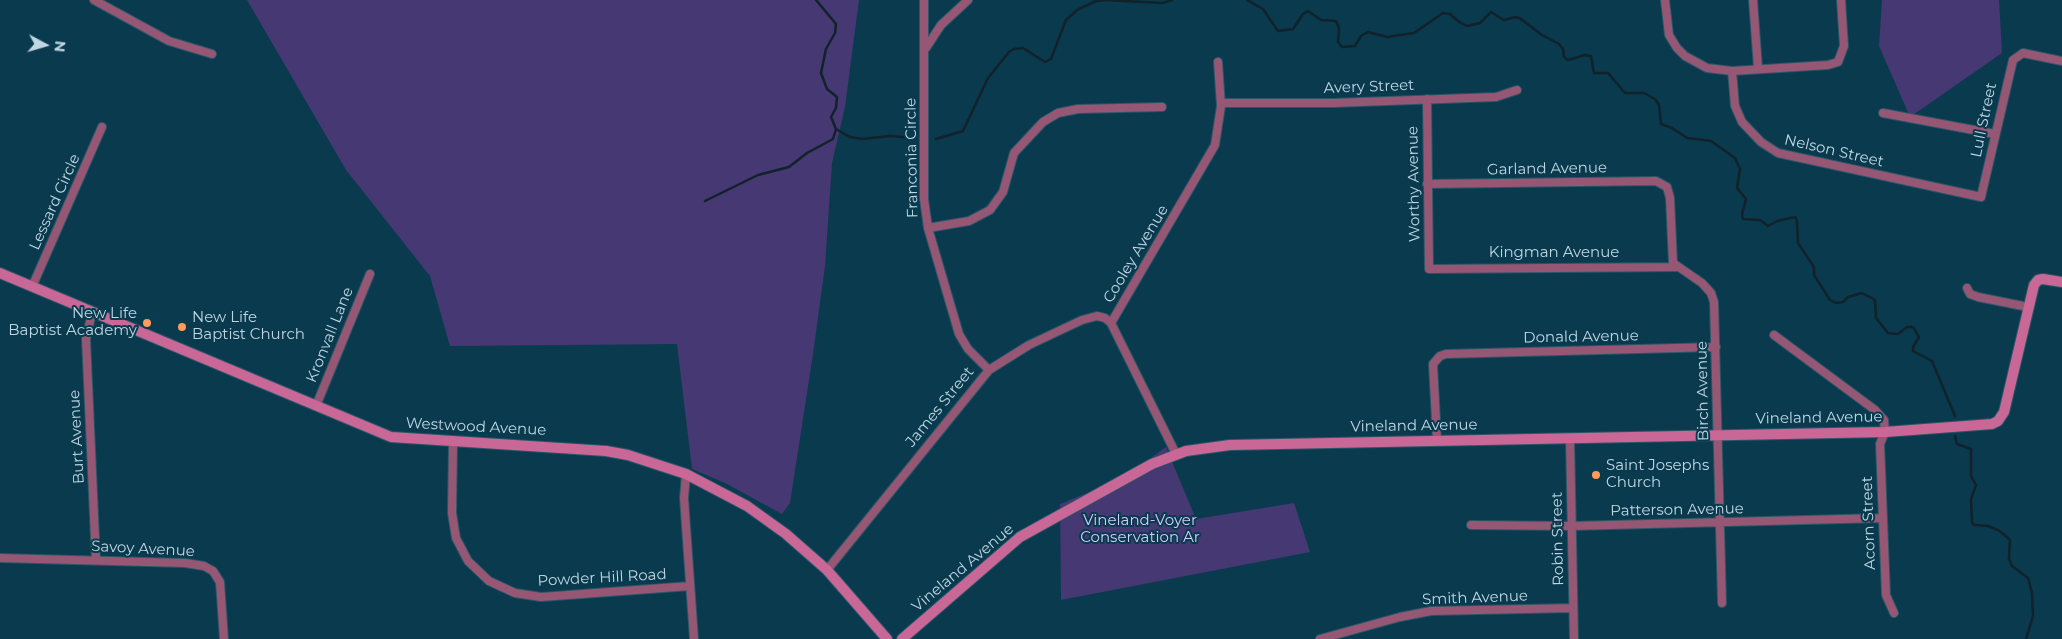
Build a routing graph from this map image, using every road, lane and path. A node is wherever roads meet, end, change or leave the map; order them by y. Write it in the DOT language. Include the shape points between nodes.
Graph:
graph roads {
  1 [pos="94,0"];
  2 [pos="924,0"];
  3 [pos="968,0"];
  4 [pos="1665,0"];
  5 [pos="1753,0"];
  6 [pos="1842,0"];
  7 [pos="925,49"];
  8 [pos="212,54"];
  9 [pos="2062,61"];
  10 [pos="1218,62"];
  11 [pos="1758,68"];
  12 [pos="1732,71"];
  13 [pos="1517,90"];
  14 [pos="1427,99"];
  15 [pos="1221,103"];
  16 [pos="1162,107"];
  17 [pos="1883,113"];
  18 [pos="102,127"];
  19 [pos="1995,134"];
  20 [pos="1427,184"];
  21 [pos="1981,196"];
  22 [pos="928,228"];
  23 [pos="1679,267"];
  24 [pos="1429,269"];
  25 [pos="0,273"];
  26 [pos="370,274"];
  27 [pos="2062,282"];
  28 [pos="32,288"];
  29 [pos="1967,288"];
  30 [pos="2028,307"];
  31 [pos="92,313"];
  32 [pos="1111,323"];
  33 [pos="1774,335"];
  34 [pos="1716,347"];
  35 [pos="989,370"];
  36 [pos="316,406"];
  37 [pos="1885,432"];
  38 [pos="1718,435"];
  39 [pos="1570,438"];
  40 [pos="1437,440"];
  41 [pos="453,442"];
  42 [pos="1176,454"];
  43 [pos="686,474"];
  44 [pos="1882,518"];
  45 [pos="1720,522"];
  46 [pos="1471,525"];
  47 [pos="1571,526"];
  48 [pos="0,558"];
  49 [pos="96,560"];
  50 [pos="827,570"];
  51 [pos="690,586"];
  52 [pos="1722,603"];
  53 [pos="1573,608"];
  54 [pos="1894,613"];
  55 [pos="1332,637"];
  56 [pos="224,639"];
  57 [pos="694,639"];
  58 [pos="887,639"];
  59 [pos="902,639"];
  60 [pos="1320,639"];
  61 [pos="1574,639"];
  1 -- 8 [label="street" via="169,41"];
  2 -- 7 [label="street, Franconia Circle"];
  3 -- 7 [label="street" via="941,25"];
  4 -- 12 [label="street" via="1669,35 1676,48 1707,68"];
  5 -- 11 [label="street"];
  6 -- 11 [label="street" via="1844,46 1838,62"];
  7 -- 22 [label="street, Franconia Circle" via="924,199"];
  9 -- 19 [label="street, Lull Street" via="2021,54 2016,56 2010,66"];
  10 -- 15 [label="street, Cooley Avenue"];
  11 -- 12 [label="street"];
  12 -- 21 [label="street, Nelson Street" via="1735,106 1742,122 1761,142 1778,153"];
  13 -- 14 [label="street, Avery Street" via="1496,97"];
  14 -- 15 [label="street, Avery Street"];
  14 -- 20 [label="street, Worthy Avenue"];
  15 -- 32 [label="street, Cooley Avenue" via="1218,133 1211,154"];
  16 -- 22 [label="street" via="1063,111 1048,118 1014,153 1003,192 990,210 969,221"];
  17 -- 19 [label="street"];
  18 -- 28 [label="street, Lessard Circle"];
  19 -- 21 [label="street, Lull Street"];
  20 -- 23 [label="street, Garland Avenue" via="1656,181 1666,186 1670,198 1671,259"];
  20 -- 24 [label="street, Worthy Avenue"];
  22 -- 35 [label="street, Franconia Circle" via="959,334 968,349"];
  23 -- 24 [label="street, Kingman Avenue"];
  23 -- 34 [label="street, Birch Avenue" via="1702,283 1713,298"];
  25 -- 28 [label="street, Westwood Avenue"];
  26 -- 36 [label="street, Kronvall Lane"];
  27 -- 30 [label="street" via="2040,279 2032,289"];
  28 -- 31 [label="street, Westwood Avenue"];
  29 -- 30 [label="street" via="1970,294 1978,297"];
  30 -- 37 [label="street, Vineland Avenue" via="2004,412 1998,421 1987,425"];
  31 -- 36 [label="street, Westwood Avenue"];
  31 -- 49 [label="street, Burt Avenue" via="86,339"];
  32 -- 35 [label="street, James Street" via="1097,316 1082,320 1030,344"];
  32 -- 42 [label="street, Cooley Avenue"];
  33 -- 37 [label="street" via="1876,410 1884,420"];
  34 -- 38 [label="street, Birch Avenue"];
  34 -- 40 [label="street, Donald Avenue" via="1446,354 1435,360 1432,370"];
  35 -- 50 [label="street, James Street"];
  36 -- 41 [label="street, Westwood Avenue" via="390,437"];
  37 -- 38 [label="street, Vineland Avenue"];
  37 -- 44 [label="street, Acorn Street" via="1880,444"];
  38 -- 39 [label="street, Vineland Avenue"];
  38 -- 45 [label="street, Birch Avenue"];
  39 -- 40 [label="street, Vineland Avenue"];
  39 -- 47 [label="street, Robin Street"];
  40 -- 42 [label="street, Vineland Avenue" via="1230,445"];
  41 -- 43 [label="street, Westwood Avenue" via="606,451"];
  41 -- 51 [label="street, Powder Hill Road" via="452,514 456,538 468,561 489,582 515,593 541,597"];
  42 -- 59 [label="street, Vineland Avenue" via="1020,537"];
  43 -- 50 [label="street, Westwood Avenue" via="765,518"];
  43 -- 51 [label="street" via="684,498"];
  44 -- 45 [label="street, Patterson Avenue"];
  44 -- 54 [label="street, Acorn Street" via="1886,595"];
  45 -- 47 [label="street, Patterson Avenue"];
  45 -- 52 [label="street, Birch Avenue"];
  46 -- 47 [label="street, Patterson Avenue"];
  47 -- 53 [label="street, Robin Street"];
  48 -- 49 [label="street, Savoy Avenue"];
  49 -- 56 [label="street, Savoy Avenue" via="184,563 213,571 220,582"];
  50 -- 58 [label="street, Westwood Avenue"];
  51 -- 57 [label="street"];
  53 -- 55 [label="street, Smith Avenue" via="1431,611"];
  53 -- 61 [label="street, Robin Street"];
  55 -- 60 [label="street, Smith Avenue"];
}
